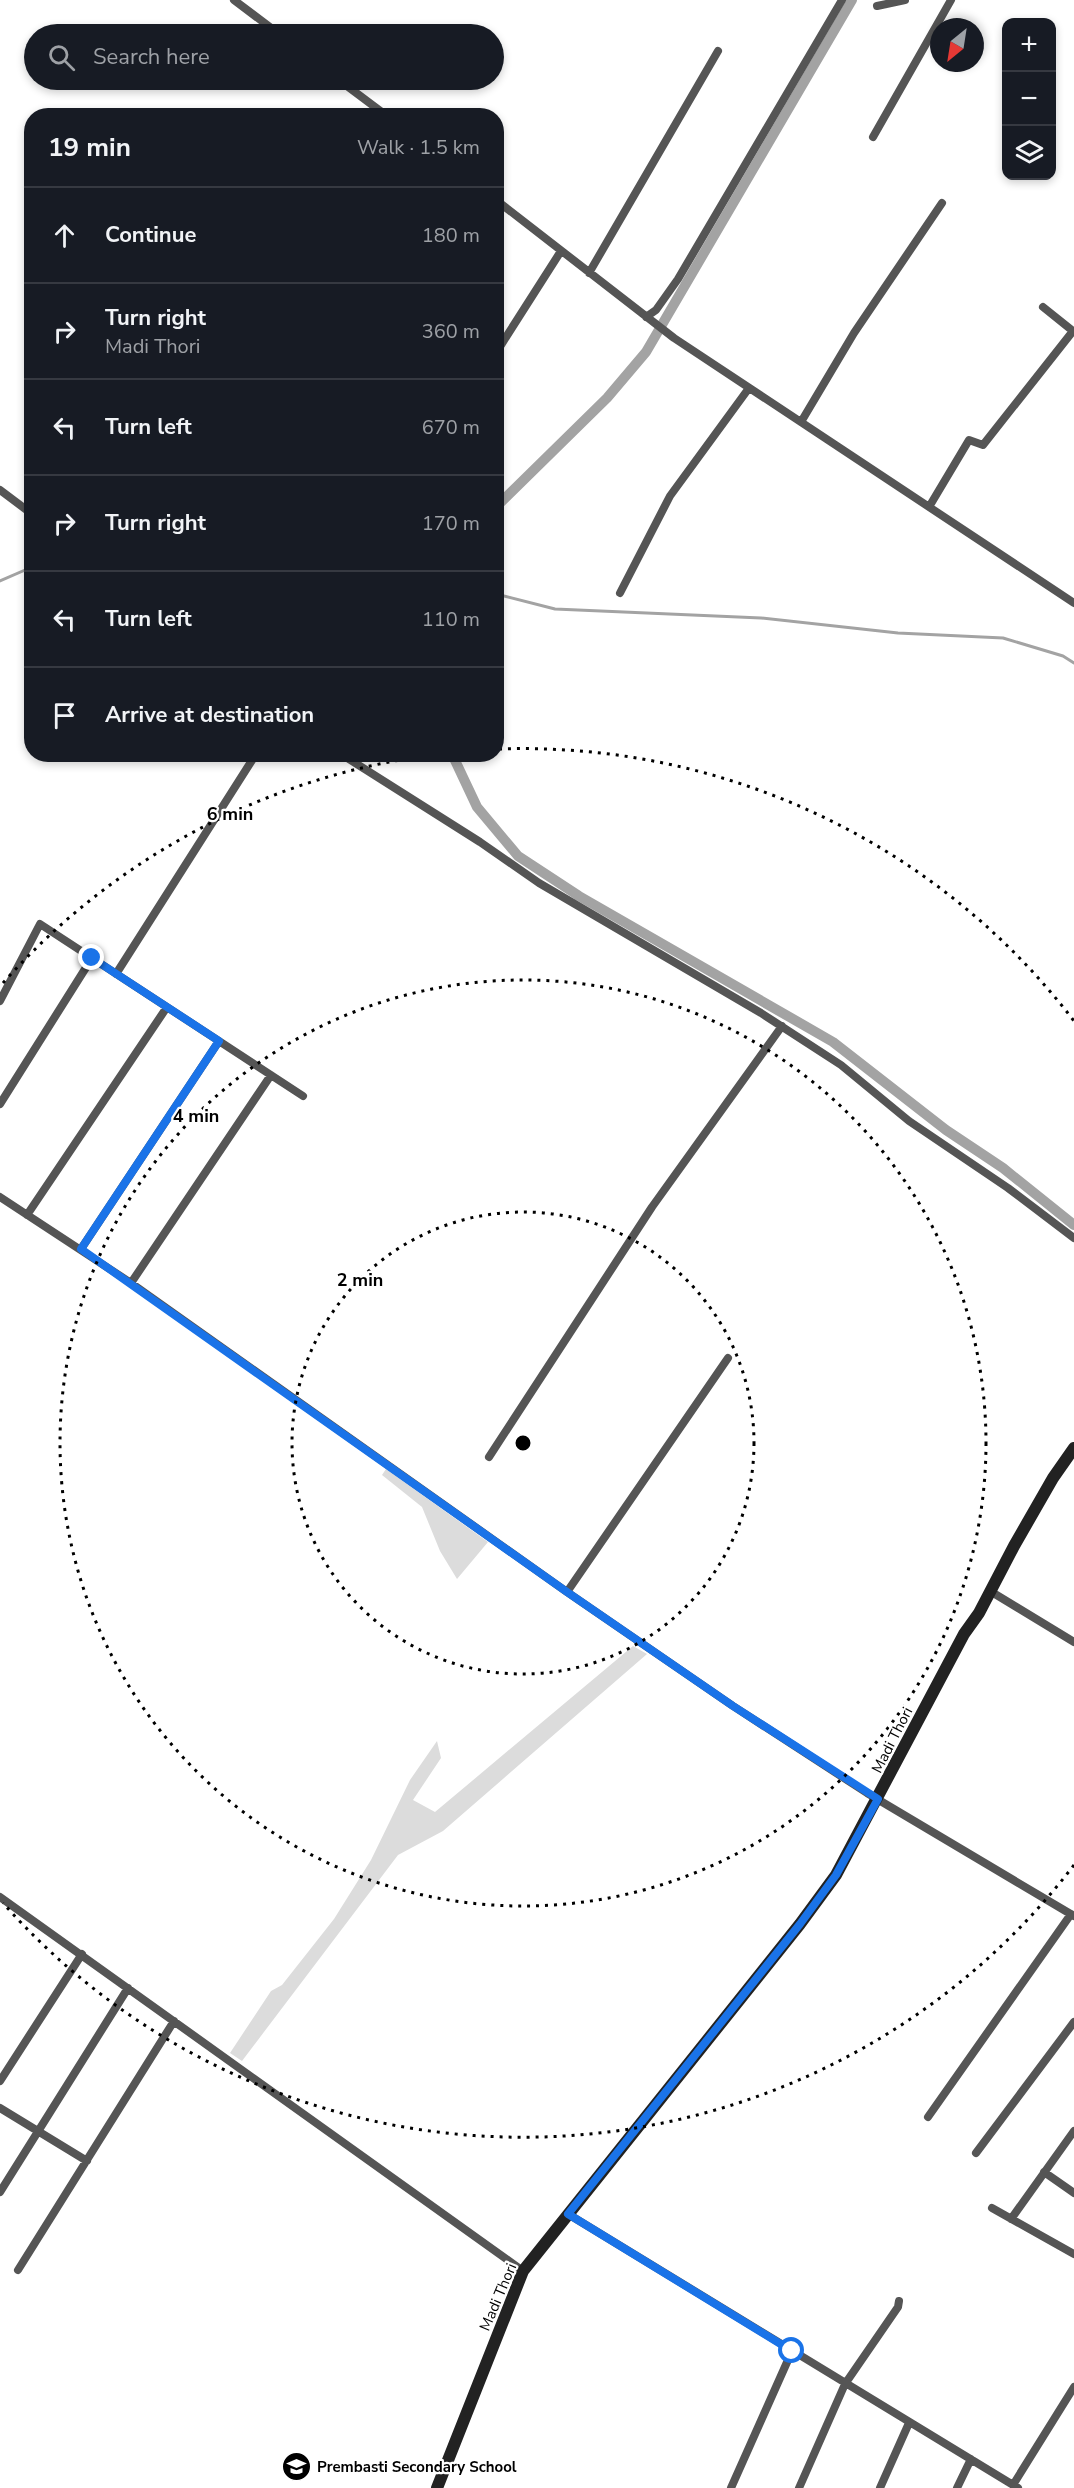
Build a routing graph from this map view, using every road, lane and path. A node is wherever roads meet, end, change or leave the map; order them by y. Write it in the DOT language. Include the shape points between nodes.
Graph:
graph roads {
  1 [pos="234,0"];
  2 [pos="842,0"];
  3 [pos="905,0"];
  4 [pos="951,0"];
  5 [pos="877,6"];
  6 [pos="266,24"];
  7 [pos="718,51"];
  8 [pos="352,90"];
  9 [pos="376,108"];
  10 [pos="873,136"];
  11 [pos="942,203"];
  12 [pos="504,206"];
  13 [pos="561,251"];
  14 [pos="589,273"];
  15 [pos="1043,307"];
  16 [pos="648,318"];
  17 [pos="1074,331"];
  18 [pos="504,340"];
  19 [pos="749,387"];
  20 [pos="801,422"];
  21 [pos="0,490"];
  22 [pos="929,507"];
  23 [pos="24,508"];
  24 [pos="620,593"];
  25 [pos="1074,603"];
  26 [pos="251,762"];
  27 [pos="354,762"];
  28 [pos="92,958"];
  29 [pos="116,974"];
  30 [pos="0,1001"];
  31 [pos="167,1007"];
  32 [pos="782,1026"];
  33 [pos="219,1041"];
  34 [pos="271,1075"];
  35 [pos="303,1096"];
  36 [pos="0,1104"];
  37 [pos="0,1197"];
  38 [pos="27,1215"];
  39 [pos="1074,1238"];
  40 [pos="81,1249"];
  41 [pos="131,1282"];
  42 [pos="728,1358"];
  43 [pos="1074,1448"];
  44 [pos="489,1457"];
  45 [pos="990,1591"];
  46 [pos="567,1592"];
  47 [pos="1074,1642"];
  48 [pos="878,1799"];
  49 [pos="0,1897"];
  50 [pos="1073,1915"];
  51 [pos="82,1954"];
  52 [pos="128,1988"];
  53 [pos="174,2021"];
  54 [pos="1074,2022"];
  55 [pos="0,2080"];
  56 [pos="0,2108"];
  57 [pos="928,2117"];
  58 [pos="38,2131"];
  59 [pos="1074,2131"];
  60 [pos="976,2153"];
  61 [pos="87,2161"];
  62 [pos="1044,2172"];
  63 [pos="0,2192"];
  64 [pos="1074,2193"];
  65 [pos="992,2208"];
  66 [pos="568,2214"];
  67 [pos="1011,2219"];
  68 [pos="1074,2254"];
  69 [pos="18,2270"];
  70 [pos="524,2271"];
  71 [pos="899,2301"];
  72 [pos="792,2351"];
  73 [pos="845,2384"];
  74 [pos="1074,2386"];
  75 [pos="909,2423"];
  76 [pos="971,2459"];
  77 [pos="1016,2487"];
  78 [pos="436,2488"];
  79 [pos="731,2488"];
  80 [pos="799,2488"];
  81 [pos="880,2488"];
  82 [pos="957,2488"];
  1 -- 6 [label="street"];
  2 -- 16 [label="street" via="678,279"];
  3 -- 5 [label="street"];
  4 -- 10 [label="street"];
  7 -- 14 [label="street"];
  8 -- 9 [label="street"];
  11 -- 20 [label="street" via="854,333"];
  12 -- 13 [label="street"];
  13 -- 14 [label="street"];
  13 -- 18 [label="street"];
  14 -- 16 [label="street"];
  15 -- 17 [label="street"];
  16 -- 19 [label="street"];
  17 -- 22 [label="street" via="983,445 969,440"];
  19 -- 20 [label="street"];
  19 -- 24 [label="street" via="670,496"];
  20 -- 22 [label="street"];
  21 -- 23 [label="street"];
  22 -- 25 [label="street"];
  26 -- 29 [label="street"];
  27 -- 32 [label="street" via="539,883"];
  28 -- 29 [label="street"];
  28 -- 30 [label="street" via="40,924"];
  28 -- 36 [label="street"];
  29 -- 31 [label="street"];
  31 -- 33 [label="street"];
  31 -- 38 [label="street"];
  32 -- 39 [label="street" via="841,1065 909,1121"];
  32 -- 44 [label="street" via="652,1207"];
  33 -- 34 [label="street"];
  33 -- 40 [label="street"];
  34 -- 35 [label="street"];
  34 -- 41 [label="street"];
  37 -- 38 [label="street"];
  38 -- 40 [label="street"];
  40 -- 41 [label="street"];
  41 -- 46 [label="street"];
  42 -- 46 [label="street"];
  43 -- 45 [label="main road, Madi Thori"];
  45 -- 47 [label="street"];
  45 -- 48 [label="main road, Madi Thori"];
  46 -- 48 [label="street"];
  48 -- 50 [label="street"];
  48 -- 66 [label="main road, Madi Thori" via="836,1875 800,1924"];
  49 -- 51 [label="street"];
  50 -- 57 [label="street"];
  51 -- 52 [label="street"];
  51 -- 55 [label="street"];
  52 -- 53 [label="street"];
  52 -- 58 [label="street"];
  53 -- 61 [label="street"];
  53 -- 70 [label="street"];
  54 -- 60 [label="street"];
  56 -- 58 [label="street"];
  58 -- 61 [label="street"];
  58 -- 63 [label="street"];
  59 -- 62 [label="street"];
  61 -- 69 [label="street"];
  62 -- 64 [label="street"];
  62 -- 67 [label="street"];
  65 -- 67 [label="street"];
  66 -- 70 [label="main road, Madi Thori"];
  66 -- 72 [label="street"];
  67 -- 68 [label="street"];
  70 -- 78 [label="main road, Madi Thori"];
  71 -- 73 [label="street"];
  72 -- 73 [label="street"];
  72 -- 79 [label="street"];
  73 -- 75 [label="street"];
  73 -- 80 [label="street"];
  74 -- 77 [label="street"];
  75 -- 76 [label="street"];
  75 -- 81 [label="street"];
  76 -- 77 [label="street"];
  76 -- 82 [label="street"];
}
